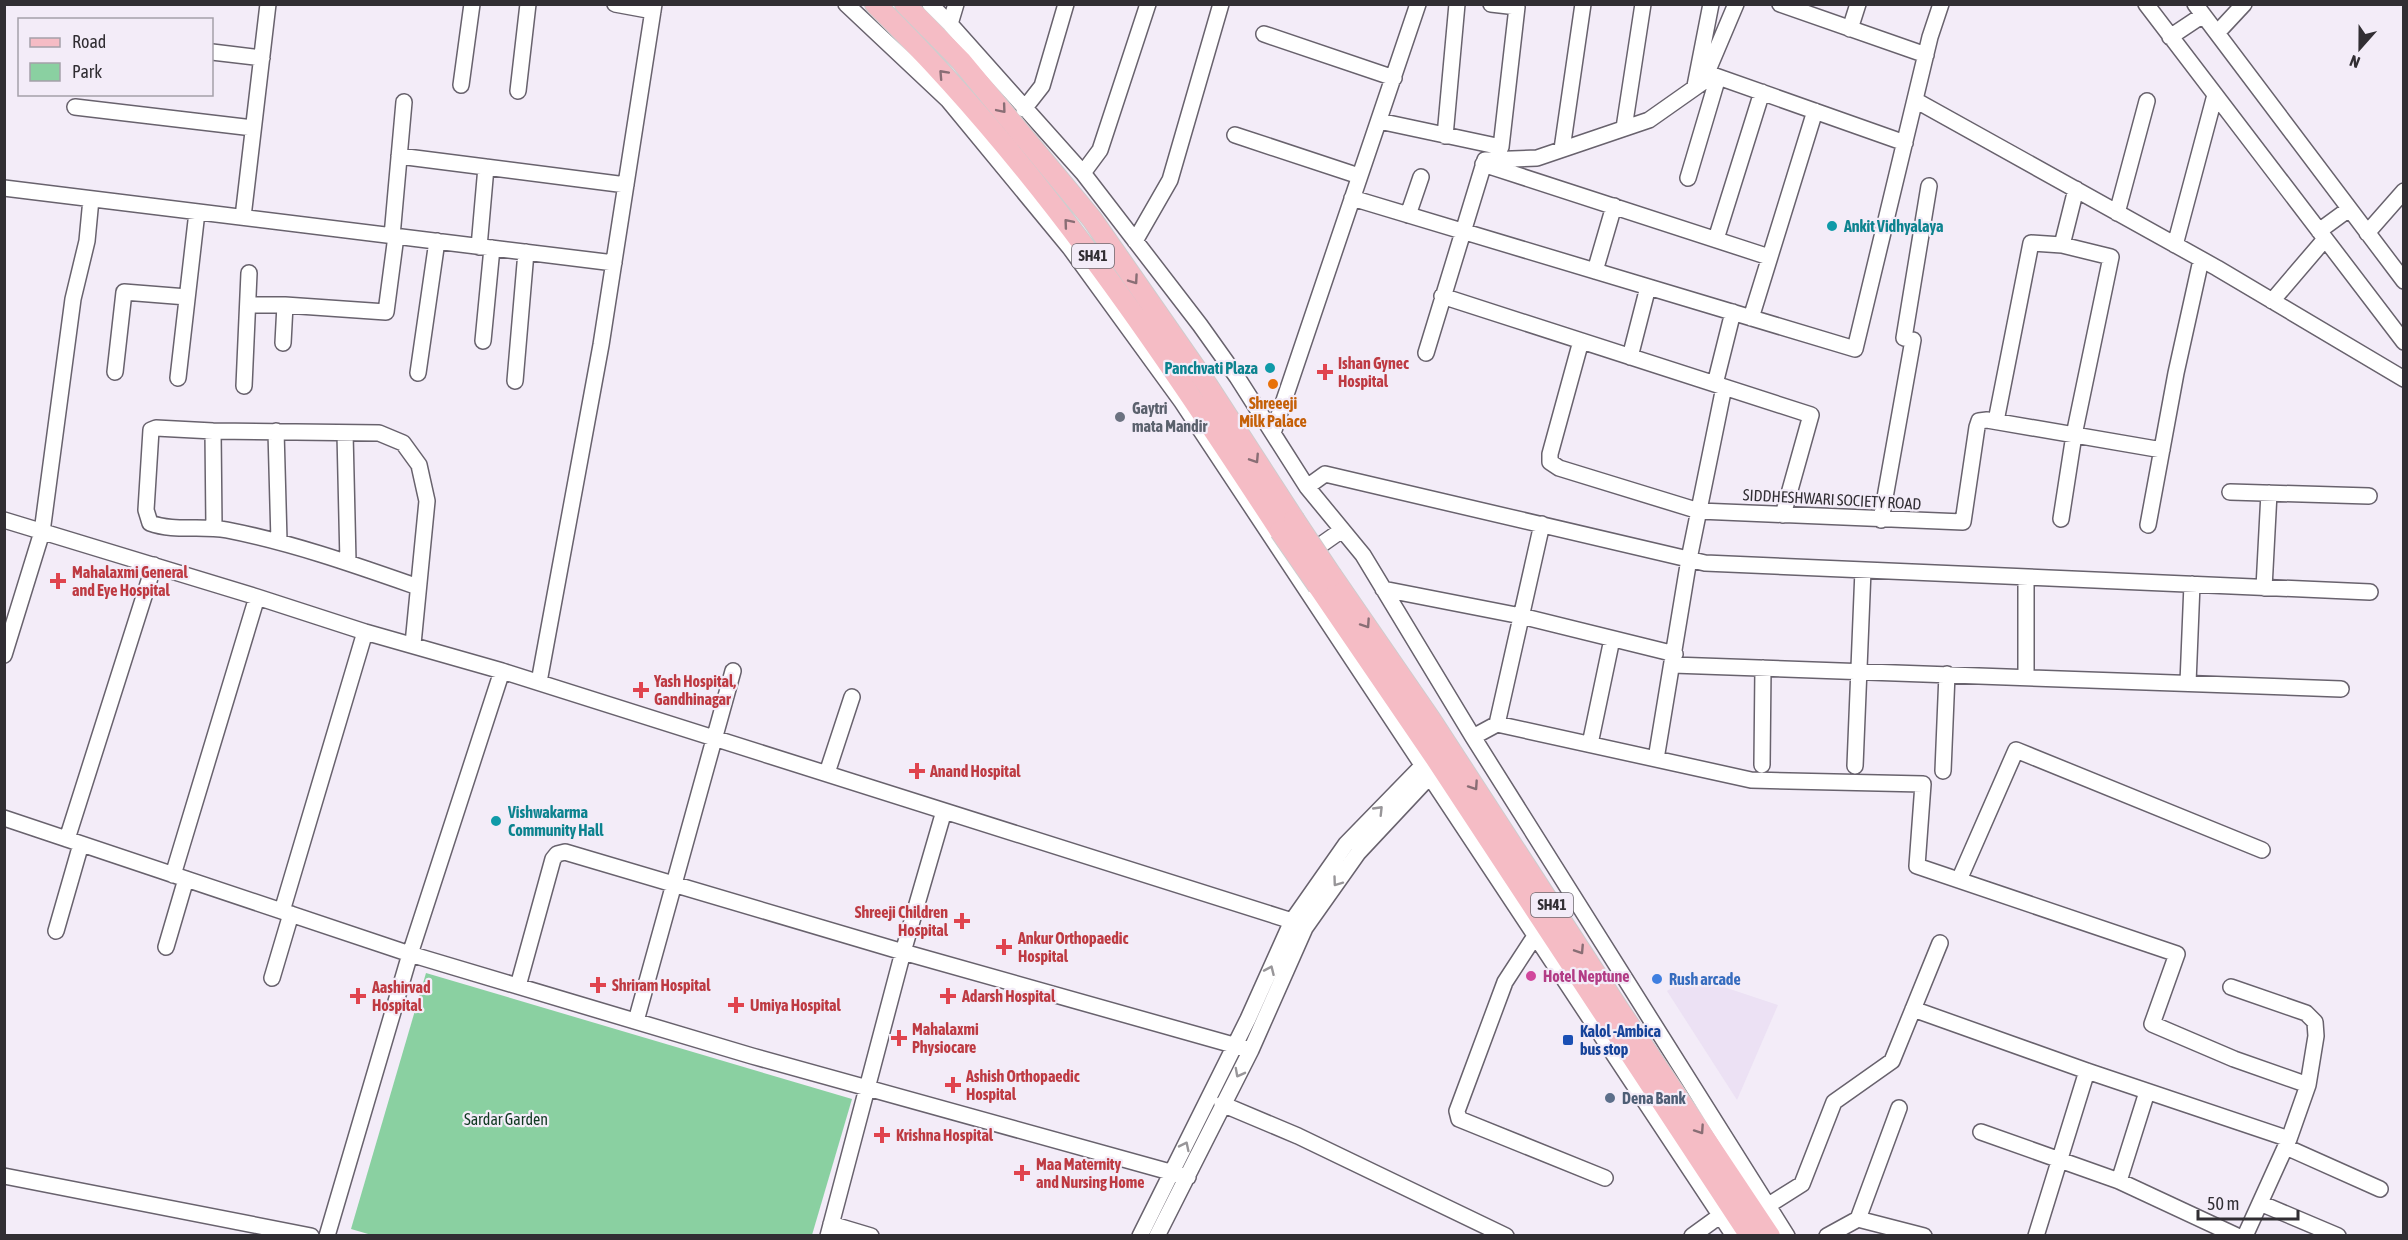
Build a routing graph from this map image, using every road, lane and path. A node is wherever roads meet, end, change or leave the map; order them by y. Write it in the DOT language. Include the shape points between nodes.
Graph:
graph roads {
  1 [pos="268,4"];
  2 [pos="472,4"];
  3 [pos="528,4"];
  4 [pos="615,4"];
  5 [pos="846,4"];
  6 [pos="875,4"];
  7 [pos="905,4"];
  8 [pos="930,4"];
  9 [pos="956,4"];
  10 [pos="1066,4"];
  11 [pos="1148,4"];
  12 [pos="1221,4"];
  13 [pos="1418,4"];
  14 [pos="1457,4"];
  15 [pos="1491,4"];
  16 [pos="1583,4"];
  17 [pos="1643,4"];
  18 [pos="1711,4"];
  19 [pos="1736,4"];
  20 [pos="1780,4"];
  21 [pos="1858,4"];
  22 [pos="1941,4"];
  23 [pos="2146,4"];
  24 [pos="2244,4"];
  25 [pos="654,8"];
  26 [pos="2199,10"];
  27 [pos="950,24"];
  28 [pos="1850,29"];
  29 [pos="2217,33"];
  30 [pos="1264,34"];
  31 [pos="2170,37"];
  32 [pos="213,52"];
  33 [pos="1926,55"];
  34 [pos="262,58"];
  35 [pos="1713,75"];
  36 [pos="1394,78"];
  37 [pos="461,85"];
  38 [pos="1694,89"];
  39 [pos="518,92"];
  40 [pos="1762,92"];
  41 [pos="2215,95"];
  42 [pos="1915,100"];
  43 [pos="2147,101"];
  44 [pos="404,102"];
  45 [pos="75,107"];
  46 [pos="1024,109"];
  47 [pos="1815,111"];
  48 [pos="1379,121"];
  49 [pos="253,128"];
  50 [pos="1624,129"];
  51 [pos="1235,135"];
  52 [pos="1445,136"];
  53 [pos="1905,143"];
  54 [pos="1562,149"];
  55 [pos="399,156"];
  56 [pos="1483,164"];
  57 [pos="486,167"];
  58 [pos="1083,173"];
  59 [pos="1359,176"];
  60 [pos="1421,177"];
  61 [pos="1688,178"];
  62 [pos="626,185"];
  63 [pos="1929,186"];
  64 [pos="4,188"];
  65 [pos="2076,189"];
  66 [pos="2403,191"];
  67 [pos="1352,198"];
  68 [pos="91,199"];
  69 [pos="1614,206"];
  70 [pos="2349,209"];
  71 [pos="196,212"];
  72 [pos="2117,213"];
  73 [pos="1408,216"];
  74 [pos="243,217"];
  75 [pos="1461,231"];
  76 [pos="2367,233"];
  77 [pos="2322,235"];
  78 [pos="394,236"];
  79 [pos="1716,239"];
  80 [pos="437,241"];
  81 [pos="1135,241"];
  82 [pos="2062,245"];
  83 [pos="2175,245"];
  84 [pos="486,247"];
  85 [pos="526,252"];
  86 [pos="1769,257"];
  87 [pos="2201,260"];
  88 [pos="614,263"];
  89 [pos="1595,271"];
  90 [pos="249,273"];
  91 [pos="2403,281"];
  92 [pos="1648,287"];
  93 [pos="1442,296"];
  94 [pos="187,297"];
  95 [pos="2272,301"];
  96 [pos="249,305"];
  97 [pos="285,305"];
  98 [pos="1733,312"];
  99 [pos="1751,318"];
  100 [pos="483,341"];
  101 [pos="1581,341"];
  102 [pos="2403,342"];
  103 [pos="283,343"];
  104 [pos="1426,352"];
  105 [pos="1630,357"];
  106 [pos="115,372"];
  107 [pos="418,373"];
  108 [pos="178,378"];
  109 [pos="2403,379"];
  110 [pos="514,381"];
  111 [pos="244,386"];
  112 [pos="1719,386"];
  113 [pos="1996,421"];
  114 [pos="213,431"];
  115 [pos="276,431"];
  116 [pos="345,433"];
  117 [pos="1273,433"];
  118 [pos="2074,435"];
  119 [pos="2162,450"];
  120 [pos="1307,487"];
  121 [pos="2230,492"];
  122 [pos="2269,493"];
  123 [pos="2369,496"];
  124 [pos="1699,511"];
  125 [pos="1783,515"];
  126 [pos="2061,519"];
  127 [pos="4,520"];
  128 [pos="1881,520"];
  129 [pos="1542,524"];
  130 [pos="1287,525"];
  131 [pos="2148,525"];
  132 [pos="214,527"];
  133 [pos="1342,530"];
  134 [pos="42,532"];
  135 [pos="279,540"];
  136 [pos="1689,559"];
  137 [pos="348,562"];
  138 [pos="154,566"];
  139 [pos="1291,566"];
  140 [pos="1863,570"];
  141 [pos="2026,577"];
  142 [pos="1325,581"];
  143 [pos="2192,584"];
  144 [pos="418,587"];
  145 [pos="2264,588"];
  146 [pos="1383,589"];
  147 [pos="2370,592"];
  148 [pos="257,597"];
  149 [pos="1521,616"];
  150 [pos="365,632"];
  151 [pos="1612,639"];
  152 [pos="413,644"];
  153 [pos="4,655"];
  154 [pos="1674,659"];
  155 [pos="1763,668"];
  156 [pos="502,671"];
  157 [pos="733,671"];
  158 [pos="1859,671"];
  159 [pos="1947,674"];
  160 [pos="2026,677"];
  161 [pos="539,682"];
  162 [pos="2188,683"];
  163 [pos="2341,689"];
  164 [pos="852,697"];
  165 [pos="1497,724"];
  166 [pos="1473,737"];
  167 [pos="715,738"];
  168 [pos="1590,744"];
  169 [pos="1656,759"];
  170 [pos="1762,765"];
  171 [pos="1855,766"];
  172 [pos="1428,770"];
  173 [pos="1943,771"];
  174 [pos="827,773"];
  175 [pos="944,811"];
  176 [pos="4,818"];
  177 [pos="74,842"];
  178 [pos="2262,850"];
  179 [pos="180,877"];
  180 [pos="1959,880"];
  181 [pos="674,884"];
  182 [pos="287,913"];
  183 [pos="1298,924"];
  184 [pos="56,931"];
  185 [pos="1535,936"];
  186 [pos="1940,943"];
  187 [pos="166,947"];
  188 [pos="903,951"];
  189 [pos="410,954"];
  190 [pos="272,978"];
  191 [pos="518,986"];
  192 [pos="2231,987"];
  193 [pos="1913,1009"];
  194 [pos="636,1021"];
  195 [pos="1235,1044"];
  196 [pos="1251,1050"];
  197 [pos="2087,1071"];
  198 [pos="2308,1085"];
  199 [pos="868,1087"];
  200 [pos="2146,1092"];
  201 [pos="1222,1104"];
  202 [pos="1899,1108"];
  203 [pos="1981,1132"];
  204 [pos="2288,1143"];
  205 [pos="2061,1160"];
  206 [pos="1172,1173"];
  207 [pos="4,1176"];
  208 [pos="1188,1178"];
  209 [pos="1605,1178"];
  210 [pos="2119,1181"];
  211 [pos="2380,1189"];
  212 [pos="2260,1203"];
  213 [pos="1767,1206"];
  214 [pos="1720,1215"];
  215 [pos="1858,1219"];
  216 [pos="829,1230"];
  217 [pos="1505,1235"];
  218 [pos="311,1236"];
  219 [pos="327,1236"];
  220 [pos="871,1236"];
  221 [pos="1140,1236"];
  222 [pos="1157,1236"];
  223 [pos="1692,1236"];
  224 [pos="1734,1236"];
  225 [pos="1750,1236"];
  226 [pos="1770,1236"];
  227 [pos="1787,1236"];
  228 [pos="1827,1236"];
  229 [pos="1924,1236"];
  230 [pos="2036,1236"];
  231 [pos="2237,1236"];
  232 [pos="2245,1236"];
  233 [pos="2338,1236"];
  1 -- 34 [label="street"];
  2 -- 37 [label="street"];
  3 -- 39 [label="street"];
  4 -- 25 [label="street"];
  5 -- 139 [label="street" via="948,100 1070,248 1182,402"];
  130 -- 6 [label="main road, SH41, one-way" via="1080,238 960,93"];
  7 -- 130 [label="main road, SH41, one-way" via="961,61 1092,219 1208,386"];
  8 -- 27 [label="street"];
  9 -- 27 [label="street"];
  10 -- 46 [label="street" via="1042,86"];
  11 -- 58 [label="street" via="1100,150"];
  12 -- 81 [label="street" via="1170,180"];
  13 -- 36 [label="street"];
  14 -- 52 [label="street"];
  15 -- 52 [label="street" via="1517,7 1501,147"];
  16 -- 54 [label="street"];
  17 -- 50 [label="street"];
  18 -- 38 [label="street"];
  19 -- 35 [label="street"];
  20 -- 28 [label="street"];
  21 -- 28 [label="street"];
  22 -- 33 [label="street"];
  23 -- 31 [label="street"];
  24 -- 29 [label="street"];
  25 -- 62 [label="street"];
  26 -- 29 [label="street"];
  26 -- 31 [label="street"];
  27 -- 46 [label="street"];
  28 -- 33 [label="street"];
  29 -- 70 [label="street"];
  30 -- 36 [label="street"];
  31 -- 41 [label="street"];
  32 -- 34 [label="street"];
  33 -- 42 [label="street"];
  34 -- 49 [label="street"];
  35 -- 38 [label="street"];
  35 -- 40 [label="street"];
  35 -- 61 [label="street"];
  36 -- 48 [label="street"];
  38 -- 50 [label="street" via="1649,120"];
  40 -- 47 [label="street"];
  40 -- 79 [label="street"];
  41 -- 77 [label="street"];
  41 -- 83 [label="street"];
  42 -- 53 [label="street"];
  42 -- 65 [label="street"];
  43 -- 72 [label="street"];
  44 -- 55 [label="street"];
  45 -- 49 [label="street"];
  46 -- 58 [label="street"];
  47 -- 53 [label="street"];
  47 -- 86 [label="street"];
  48 -- 52 [label="street"];
  48 -- 59 [label="street"];
  49 -- 74 [label="street"];
  50 -- 54 [label="street"];
  51 -- 59 [label="street"];
  53 -- 99 [label="street" via="1855,349"];
  54 -- 56 [label="street" via="1537,158 1485,160"];
  55 -- 57 [label="street"];
  55 -- 78 [label="street"];
  56 -- 69 [label="street"];
  56 -- 75 [label="street"];
  57 -- 62 [label="street"];
  57 -- 84 [label="street"];
  58 -- 81 [label="street"];
  59 -- 67 [label="street"];
  60 -- 73 [label="street"];
  62 -- 88 [label="street"];
  63 -- 128 [label="street" via="1904,338 1912,340"];
  64 -- 68 [label="street"];
  65 -- 72 [label="street"];
  65 -- 82 [label="street"];
  66 -- 76 [label="street"];
  67 -- 73 [label="street"];
  67 -- 117 [label="street"];
  68 -- 71 [label="street"];
  68 -- 134 [label="street" via="87,241 73,299"];
  69 -- 79 [label="street"];
  69 -- 89 [label="street"];
  70 -- 76 [label="street"];
  70 -- 77 [label="street"];
  71 -- 74 [label="street"];
  71 -- 94 [label="street"];
  72 -- 83 [label="street"];
  73 -- 75 [label="street"];
  74 -- 78 [label="street"];
  75 -- 89 [label="street"];
  75 -- 93 [label="street"];
  76 -- 91 [label="street"];
  77 -- 95 [label="street"];
  77 -- 102 [label="street"];
  78 -- 80 [label="street"];
  78 -- 97 [label="street" via="386,312"];
  79 -- 86 [label="street"];
  80 -- 84 [label="street"];
  80 -- 107 [label="street"];
  81 -- 117 [label="street" via="1237,377"];
  82 -- 113 [label="street" via="2031,243"];
  82 -- 118 [label="street" via="2111,257"];
  83 -- 87 [label="street"];
  84 -- 85 [label="street"];
  84 -- 100 [label="street"];
  85 -- 88 [label="street"];
  85 -- 110 [label="street"];
  86 -- 99 [label="street"];
  87 -- 95 [label="street"];
  87 -- 119 [label="street"];
  88 -- 161 [label="street"];
  89 -- 92 [label="street"];
  90 -- 96 [label="street"];
  92 -- 98 [label="street"];
  92 -- 105 [label="street"];
  93 -- 101 [label="street"];
  93 -- 104 [label="street"];
  94 -- 106 [label="street" via="124,292"];
  94 -- 108 [label="street"];
  95 -- 109 [label="street"];
  96 -- 97 [label="street"];
  96 -- 111 [label="street"];
  97 -- 103 [label="street"];
  98 -- 99 [label="street"];
  98 -- 112 [label="street"];
  101 -- 105 [label="street"];
  101 -- 124 [label="street, SIDDHESHWARI SOCIETY ROAD" via="1550,462"];
  105 -- 112 [label="street"];
  112 -- 124 [label="street"];
  112 -- 125 [label="street" via="1812,415"];
  113 -- 118 [label="street"];
  113 -- 128 [label="street, SIDDHESHWARI SOCIETY ROAD" via="1979,421 1977,427 1963,522"];
  114 -- 115 [label="street"];
  114 -- 132 [label="street"];
  114 -- 132 [label="street" via="152,430 146,510 150,523 164,527"];
  115 -- 116 [label="street"];
  115 -- 135 [label="street"];
  116 -- 137 [label="street"];
  116 -- 144 [label="street" via="379,433 403,443 419,465 427,501"];
  117 -- 120 [label="street"];
  118 -- 119 [label="street"];
  118 -- 126 [label="street"];
  119 -- 131 [label="street"];
  120 -- 129 [label="street" via="1325,474"];
  120 -- 133 [label="street"];
  121 -- 122 [label="street"];
  122 -- 123 [label="street"];
  122 -- 145 [label="street"];
  124 -- 125 [label="street, SIDDHESHWARI SOCIETY ROAD"];
  124 -- 136 [label="street"];
  125 -- 128 [label="street, SIDDHESHWARI SOCIETY ROAD"];
  127 -- 134 [label="street"];
  129 -- 136 [label="street"];
  129 -- 149 [label="street"];
  130 -- 142 [label="main road, SH41, bridge"];
  132 -- 135 [label="street"];
  133 -- 139 [label="street"];
  133 -- 146 [label="street"];
  134 -- 138 [label="street"];
  134 -- 153 [label="street"];
  135 -- 137 [label="street"];
  136 -- 140 [label="street"];
  136 -- 154 [label="street"];
  137 -- 144 [label="street"];
  138 -- 148 [label="street"];
  138 -- 177 [label="street"];
  139 -- 172 [label="street"];
  140 -- 141 [label="street"];
  140 -- 158 [label="street"];
  141 -- 143 [label="street"];
  141 -- 160 [label="street"];
  142 -- 225 [label="main road, SH41" via="1434,756"];
  142 -- 226 [label="main road, SH41, one-way" via="1431,720"];
  143 -- 145 [label="street"];
  143 -- 162 [label="street"];
  144 -- 152 [label="street"];
  145 -- 147 [label="street"];
  146 -- 149 [label="street"];
  146 -- 166 [label="street"];
  148 -- 150 [label="street"];
  148 -- 179 [label="street"];
  149 -- 151 [label="street"];
  149 -- 165 [label="street"];
  150 -- 152 [label="street"];
  150 -- 182 [label="street"];
  151 -- 154 [label="street"];
  151 -- 168 [label="street"];
  152 -- 156 [label="street"];
  154 -- 155 [label="street"];
  154 -- 169 [label="street"];
  155 -- 158 [label="street"];
  155 -- 170 [label="street"];
  156 -- 161 [label="street"];
  156 -- 189 [label="street"];
  157 -- 167 [label="street"];
  158 -- 159 [label="street"];
  158 -- 171 [label="street"];
  159 -- 160 [label="street"];
  159 -- 173 [label="street"];
  160 -- 162 [label="street"];
  161 -- 167 [label="street"];
  162 -- 163 [label="street"];
  164 -- 174 [label="street"];
  165 -- 166 [label="street"];
  165 -- 168 [label="street"];
  166 -- 213 [label="street"];
  167 -- 174 [label="street"];
  167 -- 181 [label="street"];
  168 -- 169 [label="street"];
  169 -- 180 [label="street" via="1751,780 1923,784 1917,866"];
  172 -- 183 [label="street"];
  172 -- 185 [label="street"];
  174 -- 175 [label="street"];
  175 -- 183 [label="street"];
  175 -- 188 [label="street"];
  176 -- 177 [label="street"];
  177 -- 179 [label="street"];
  177 -- 184 [label="street"];
  178 -- 180 [label="street" via="2016,750"];
  179 -- 182 [label="street"];
  179 -- 187 [label="street"];
  180 -- 198 [label="street" via="2177,954 2152,1024"];
  181 -- 188 [label="street"];
  181 -- 191 [label="street" via="565,852 557,854"];
  181 -- 194 [label="street"];
  182 -- 189 [label="street"];
  182 -- 190 [label="street"];
  195 -- 183 [label="street, one-way"];
  183 -- 196 [label="street"];
  185 -- 209 [label="street" via="1505,982 1457,1116"];
  185 -- 214 [label="street"];
  186 -- 193 [label="street"];
  188 -- 195 [label="street"];
  188 -- 199 [label="street"];
  189 -- 191 [label="street"];
  189 -- 219 [label="street"];
  191 -- 194 [label="street"];
  192 -- 198 [label="street" via="2306,1013 2315,1022"];
  193 -- 197 [label="street"];
  193 -- 213 [label="street" via="1892,1061 1834,1102 1802,1184"];
  194 -- 199 [label="street"];
  195 -- 196 [label="street"];
  206 -- 195 [label="street, one-way"];
  196 -- 201 [label="street, one-way"];
  197 -- 200 [label="street"];
  197 -- 205 [label="street"];
  198 -- 204 [label="street"];
  199 -- 206 [label="street"];
  199 -- 216 [label="street"];
  200 -- 204 [label="street"];
  200 -- 210 [label="street"];
  201 -- 208 [label="street"];
  201 -- 217 [label="street"];
  202 -- 215 [label="street"];
  203 -- 205 [label="street"];
  204 -- 211 [label="street"];
  204 -- 212 [label="street"];
  205 -- 210 [label="street"];
  205 -- 230 [label="street"];
  206 -- 208 [label="street"];
  206 -- 221 [label="street"];
  207 -- 218 [label="street"];
  208 -- 222 [label="street"];
  210 -- 231 [label="street"];
  212 -- 232 [label="street"];
  212 -- 233 [label="street"];
  213 -- 227 [label="street"];
  214 -- 223 [label="street"];
  214 -- 224 [label="street"];
  215 -- 228 [label="street"];
  215 -- 229 [label="street"];
  216 -- 220 [label="street"];
}
